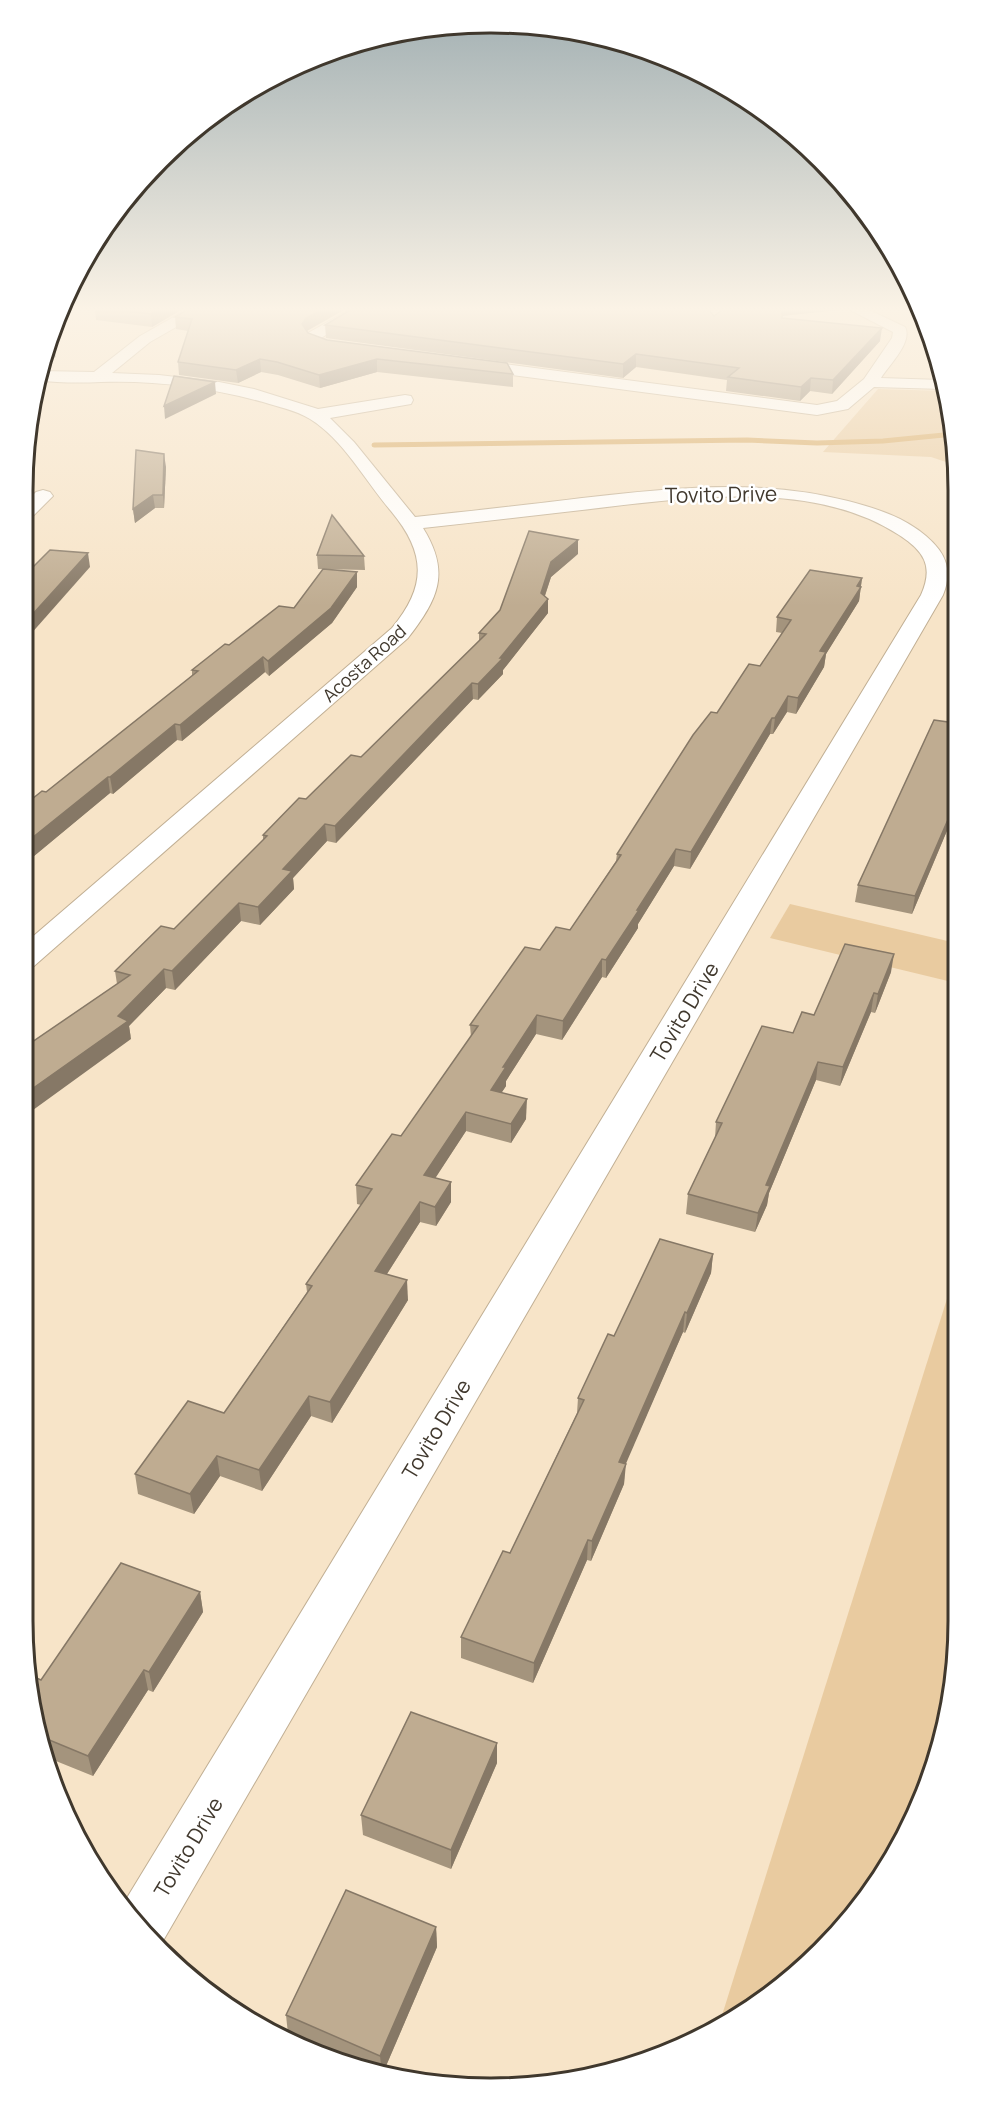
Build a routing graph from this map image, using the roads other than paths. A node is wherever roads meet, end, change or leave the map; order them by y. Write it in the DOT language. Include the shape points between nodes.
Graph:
graph roads {
  1 [pos="298,409"];
  2 [pos="354,409"];
  3 [pos="806,409"];
  4 [pos="824,409"];
  5 [pos="316,415"];
  6 [pos="43,496"];
  7 [pos="33,505"];
  8 [pos="411,523"];
  9 [pos="33,950"];
  10 [pos="145,1919"];
  1 -- 5 [label="street, Acosta Road"];
  2 -- 5 [label="street"];
  3 -- 4 [label="street"];
  5 -- 8 [label="street, Acosta Road" via="342,440"];
  6 -- 7 [label="street"];
  8 -- 9 [label="street, Acosta Road" via="431,572 426,596 412,620"];
  8 -- 10 [label="street, Tovito Drive" via="714,490 787,493 838,503 900,527 933,556 939,574 932,595"];
}
